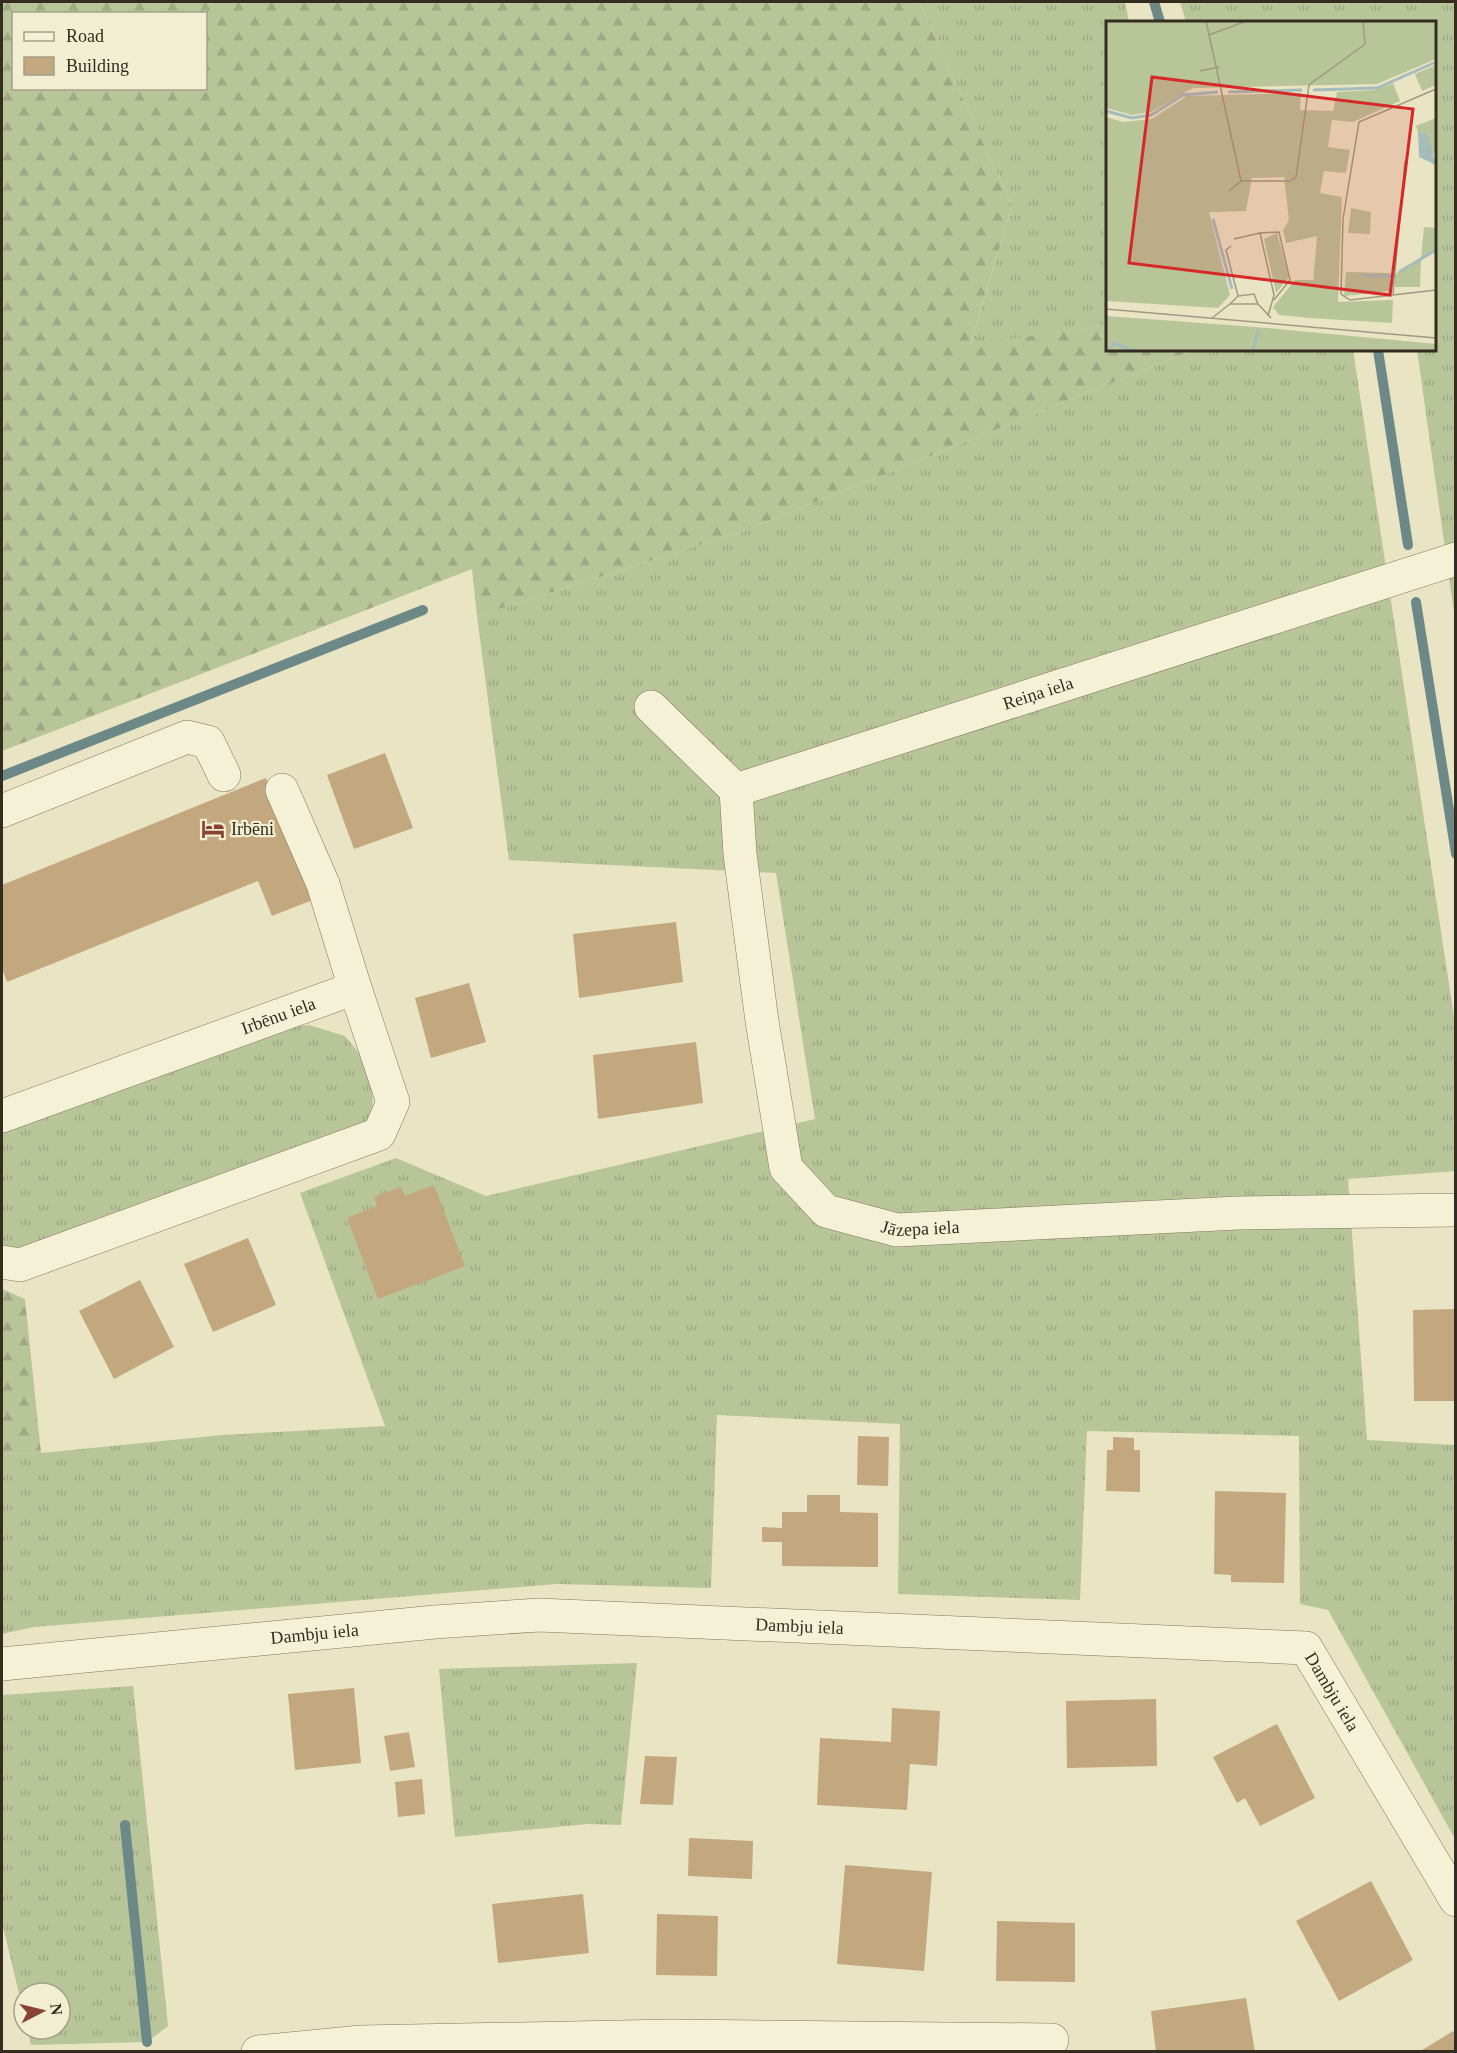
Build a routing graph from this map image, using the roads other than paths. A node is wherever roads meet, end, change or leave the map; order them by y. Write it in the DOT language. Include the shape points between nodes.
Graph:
graph roads {
  1 [pos="1455,559"];
  2 [pos="651,707"];
  3 [pos="224,775"];
  4 [pos="282,790"];
  5 [pos="736,790"];
  6 [pos="2,811"];
  7 [pos="355,988"];
  8 [pos="2,1116"];
  9 [pos="1455,1209"];
  10 [pos="2,1262"];
  11 [pos="2,1664"];
  12 [pos="1455,1900"];
  13 [pos="1052,2040"];
  14 [pos="258,2052"];
  1 -- 5 [label="street, Reiņa iela"];
  2 -- 5 [label="street"];
  3 -- 6 [label="street" via="208,742 187,737"];
  4 -- 7 [label="street" via="323,884"];
  5 -- 9 [label="street, Jāzepa iela" via="740,854 762,1021 786,1168 826,1211 897,1230 1238,1212"];
  7 -- 8 [label="street, Irbēnu iela"];
  7 -- 10 [label="street" via="393,1102 379,1134 20,1265"];
  11 -- 12 [label="street, Dambju iela" via="539,1615 1306,1648"];
  13 -- 14 [label="street" via="670,2036 362,2042"];
}
